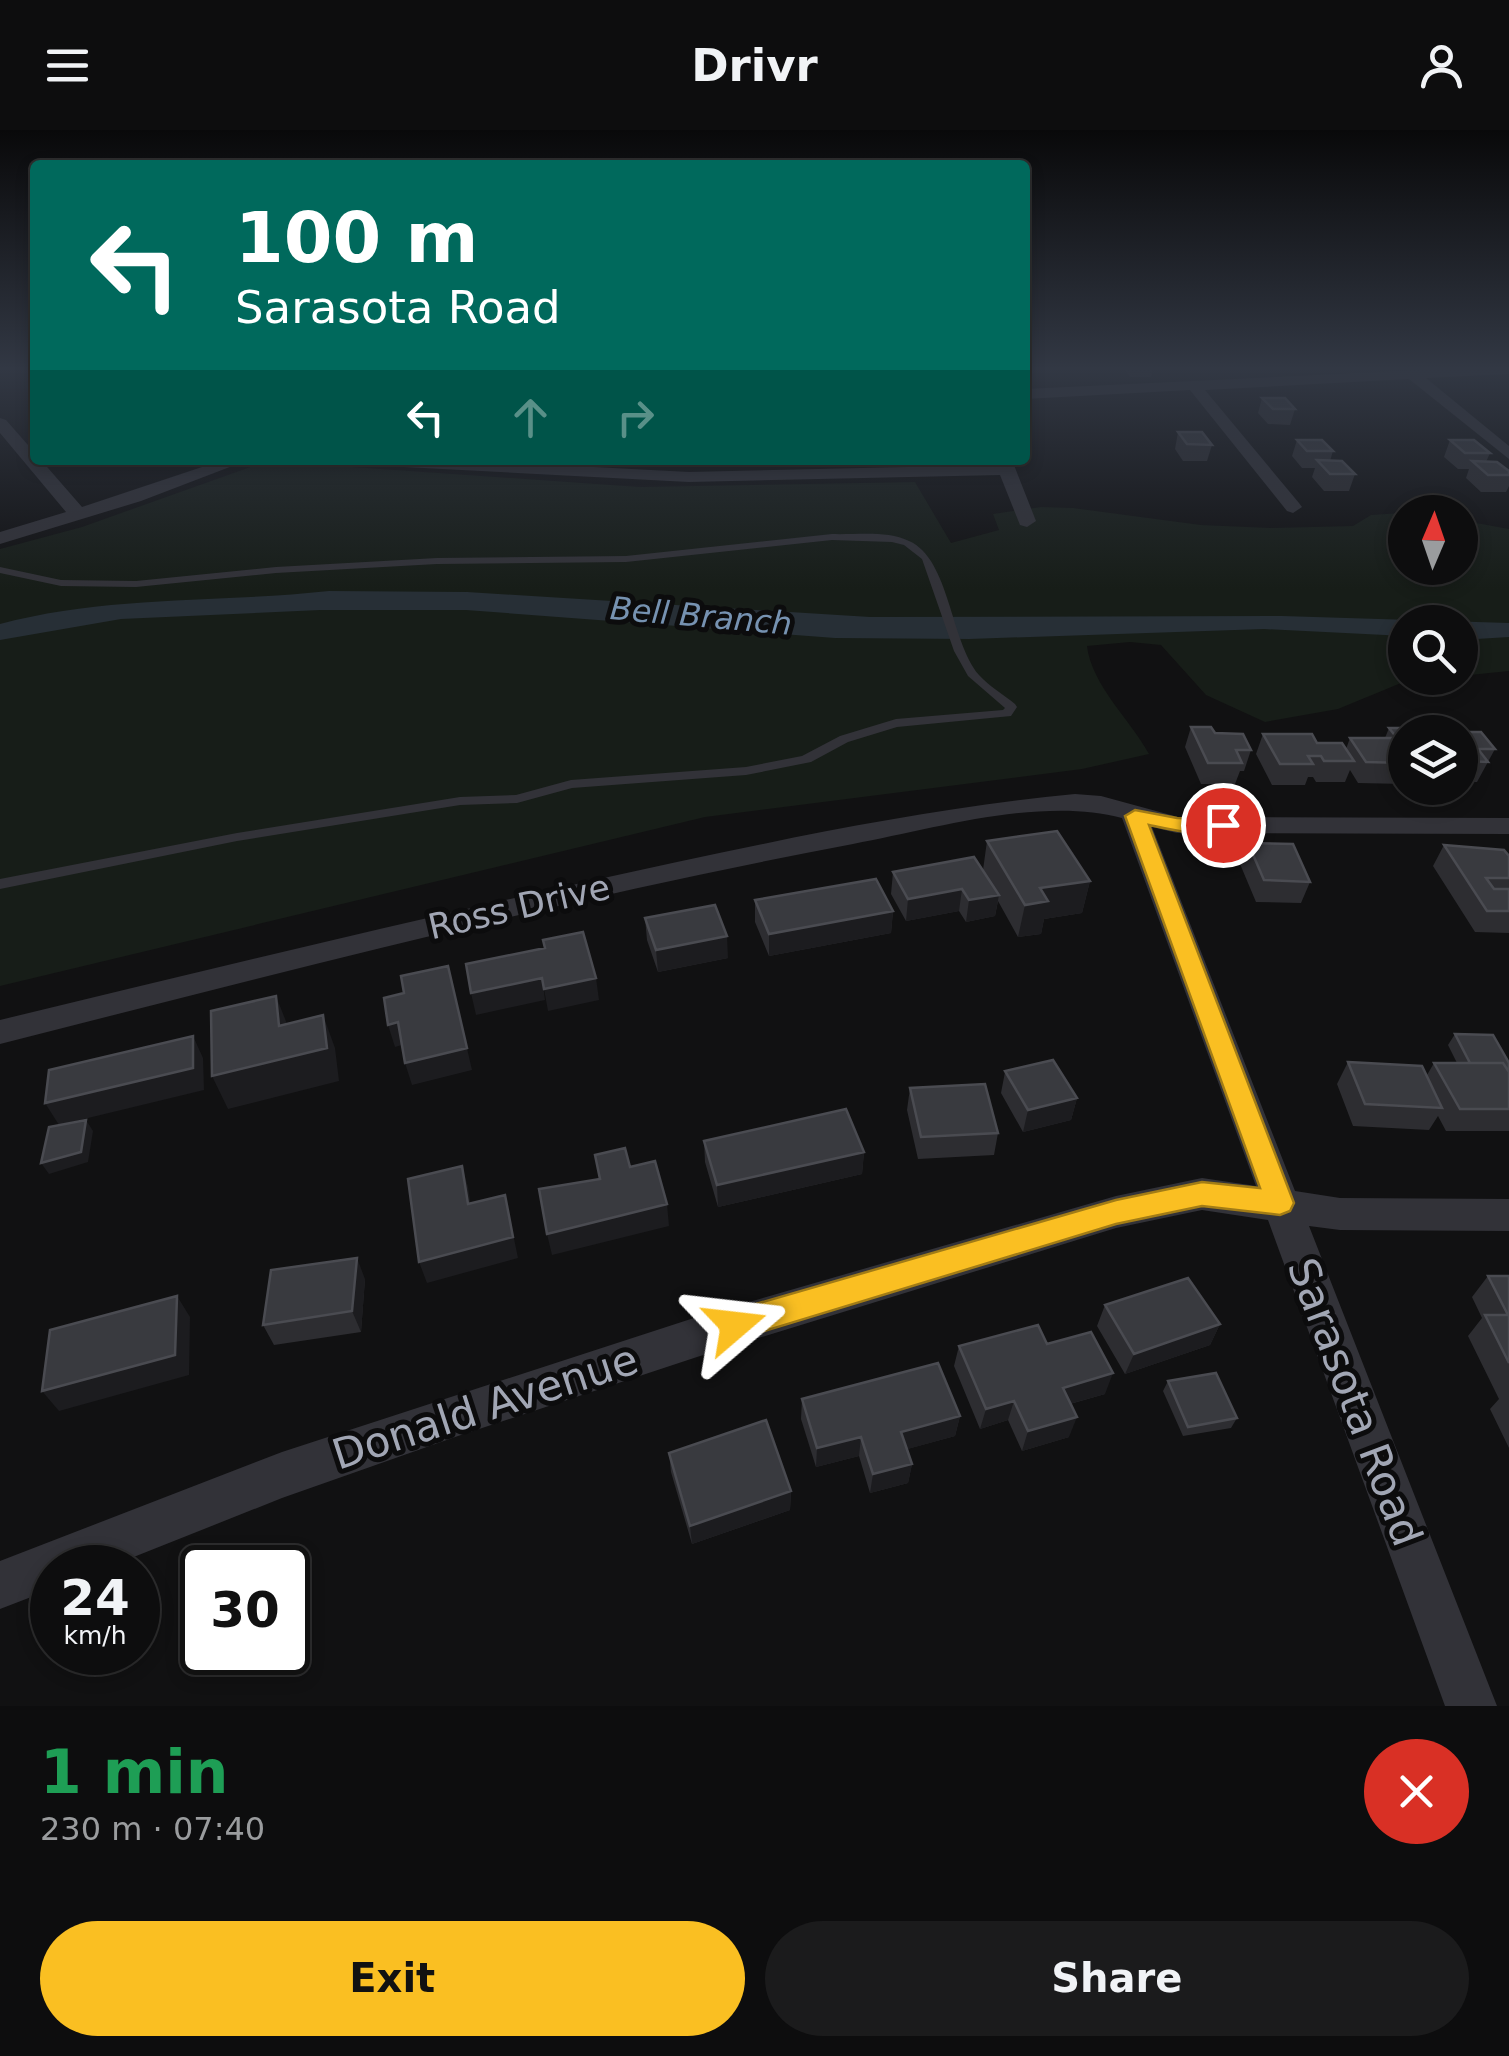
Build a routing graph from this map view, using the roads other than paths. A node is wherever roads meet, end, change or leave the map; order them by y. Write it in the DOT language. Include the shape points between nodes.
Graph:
graph roads {
  1 [pos="1239,442"];
  2 [pos="35,465"];
  3 [pos="225,465"];
  4 [pos="524,465"];
  5 [pos="1004,465"];
  6 [pos="587,467"];
  7 [pos="1292,508"];
  8 [pos="79,515"];
  9 [pos="1028,521"];
  10 [pos="0,538"];
  11 [pos="0,570"];
  12 [pos="1135,816"];
  13 [pos="1509,826"];
  14 [pos="0,884"];
  15 [pos="0,1032"];
  16 [pos="1280,1203"];
  17 [pos="1509,1215"];
  18 [pos="0,1584"];
  19 [pos="1470,1706"];
  1 -- 7 [label="street"];
  2 -- 8 [label="street"];
  3 -- 8 [label="street"];
  4 -- 6 [label="street"];
  5 -- 6 [label="street" via="758,477"];
  5 -- 9 [label="street"];
  8 -- 10 [label="street"];
  11 -- 14 [label="lane" via="62,583 136,584 276,570 626,559 859,536 893,539 926,558 960,651 985,689 1010,707 1007,713 896,723 806,758 746,771 572,784 517,799 460,801 237,836"];
  12 -- 13 [label="street" via="1177,825"];
  12 -- 15 [label="street, Ross Drive" via="1100,804 1043,805 886,827 332,949"];
  12 -- 16 [label="street, Sarasota Road"];
  16 -- 17 [label="street, Donald Avenue" via="1340,1214"];
  16 -- 18 [label="street, Donald Avenue" via="1202,1194 1042,1232 458,1414"];
  16 -- 19 [label="street, Sarasota Road"];
}
